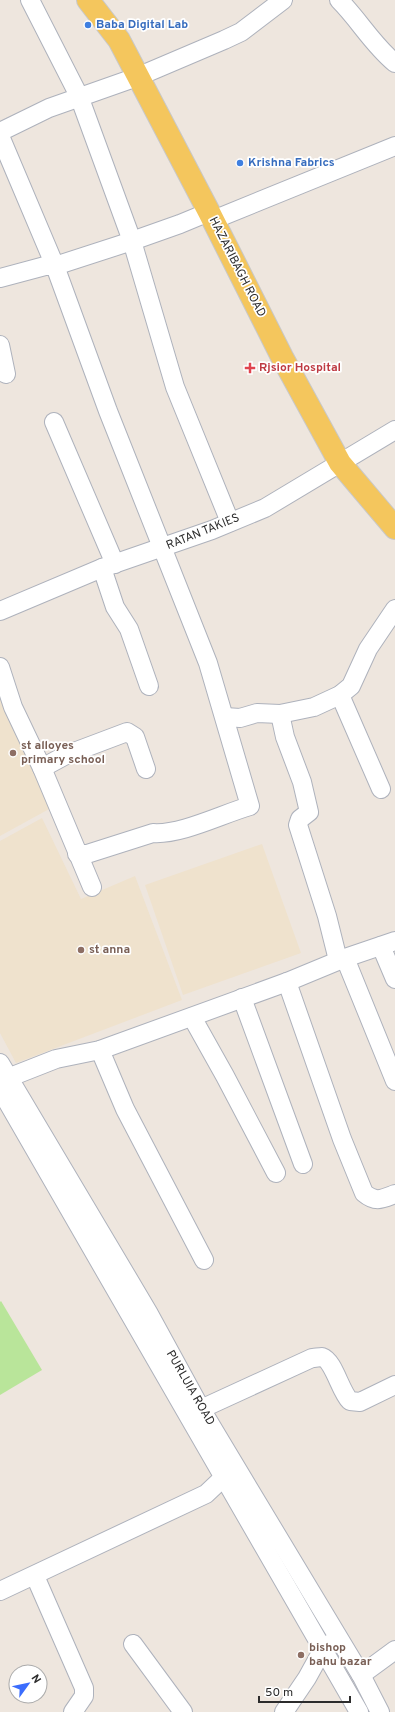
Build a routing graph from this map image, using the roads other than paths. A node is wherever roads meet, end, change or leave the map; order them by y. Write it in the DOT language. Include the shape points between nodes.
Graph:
graph roads {
  1 [pos="30,0"];
  2 [pos="88,0"];
  3 [pos="283,0"];
  4 [pos="339,0"];
  5 [pos="395,64"];
  6 [pos="137,77"];
  7 [pos="79,96"];
  8 [pos="0,132"];
  9 [pos="0,136"];
  10 [pos="395,146"];
  11 [pos="211,216"];
  12 [pos="132,241"];
  13 [pos="55,266"];
  14 [pos="0,278"];
  15 [pos="0,345"];
  16 [pos="6,374"];
  17 [pos="54,422"];
  18 [pos="395,430"];
  19 [pos="340,463"];
  20 [pos="230,522"];
  21 [pos="395,528"];
  22 [pos="163,548"];
  23 [pos="109,566"];
  24 [pos="395,609"];
  25 [pos="0,611"];
  26 [pos="0,667"];
  27 [pos="149,686"];
  28 [pos="340,695"];
  29 [pos="280,714"];
  30 [pos="225,717"];
  31 [pos="42,768"];
  32 [pos="146,769"];
  33 [pos="381,789"];
  34 [pos="77,854"];
  35 [pos="92,887"];
  36 [pos="388,943"];
  37 [pos="342,959"];
  38 [pos="395,979"];
  39 [pos="287,982"];
  40 [pos="242,998"];
  41 [pos="192,1017"];
  42 [pos="100,1050"];
  43 [pos="2,1077"];
  44 [pos="395,1081"];
  45 [pos="304,1164"];
  46 [pos="276,1173"];
  47 [pos="395,1194"];
  48 [pos="204,1260"];
  49 [pos="395,1385"];
  50 [pos="201,1409"];
  51 [pos="231,1473"];
  52 [pos="35,1576"];
  53 [pos="0,1591"];
  54 [pos="338,1638"];
  55 [pos="134,1644"];
  56 [pos="323,1649"];
  57 [pos="395,1650"];
  58 [pos="360,1675"];
  59 [pos="73,1712"];
  60 [pos="183,1712"];
  61 [pos="284,1712"];
  62 [pos="359,1712"];
  63 [pos="380,1712"];
  1 -- 7 [label="street"];
  2 -- 6 [label="main road, HAZARIBAGH ROAD" via="119,40"];
  3 -- 6 [label="street" via="241,32"];
  4 -- 5 [label="street"];
  6 -- 7 [label="street"];
  6 -- 11 [label="main road, HAZARIBAGH ROAD"];
  7 -- 8 [label="street"];
  7 -- 12 [label="street"];
  9 -- 13 [label="street"];
  10 -- 11 [label="street"];
  11 -- 12 [label="street"];
  11 -- 19 [label="main road, HAZARIBAGH ROAD" via="282,357"];
  12 -- 13 [label="street"];
  12 -- 20 [label="street" via="175,387"];
  13 -- 14 [label="street" via="45,266"];
  13 -- 22 [label="street" via="108,411"];
  15 -- 16 [label="street"];
  17 -- 23 [label="street"];
  18 -- 19 [label="street, RATAN TAKIES"];
  19 -- 20 [label="street, RATAN TAKIES" via="265,508"];
  19 -- 21 [label="main road, HAZARIBAGH ROAD"];
  20 -- 22 [label="street, RATAN TAKIES"];
  22 -- 23 [label="street, RATAN TAKIES"];
  22 -- 30 [label="street" via="208,663"];
  23 -- 25 [label="street, RATAN TAKIES"];
  23 -- 27 [label="street" via="115,606 129,629"];
  24 -- 28 [label="street" via="368,649 351,686"];
  26 -- 31 [label="street" via="13,707"];
  28 -- 29 [label="street" via="314,707"];
  28 -- 33 [label="street"];
  29 -- 30 [label="street" via="257,713 240,718"];
  29 -- 37 [label="street" via="309,812 300,818 298,824"];
  30 -- 34 [label="street" via="250,806 163,834 153,833 87,854"];
  31 -- 32 [label="street" via="66,755 127,732 135,737"];
  31 -- 34 [label="street"];
  34 -- 35 [label="street"];
  36 -- 37 [label="street"];
  36 -- 38 [label="street"];
  37 -- 39 [label="street"];
  37 -- 44 [label="street"];
  39 -- 40 [label="street"];
  39 -- 47 [label="street" via="342,1139 364,1193 371,1199 382,1199"];
  40 -- 41 [label="street"];
  40 -- 45 [label="street"];
  41 -- 42 [label="street"];
  41 -- 46 [label="street"];
  42 -- 43 [label="street" via="56,1059"];
  42 -- 48 [label="street" via="125,1109"];
  43 -- 50 [label="street, PURLUIA ROAD" via="148,1312"];
  43 -- 51 [label="street, PURLUIA ROAD"];
  49 -- 50 [label="street" via="360,1402 350,1402 344,1396 330,1363 322,1357 312,1358"];
  50 -- 51 [label="street, PURLUIA ROAD"];
  51 -- 52 [label="street" via="206,1494"];
  51 -- 54 [label="street, PURLUIA ROAD"];
  51 -- 56 [label="street, PURLUIA ROAD"];
  52 -- 53 [label="street"];
  52 -- 59 [label="street" via="84,1688 84,1696"];
  54 -- 56 [label="street"];
  54 -- 58 [label="street, PURLUIA ROAD"];
  55 -- 60 [label="street"];
  56 -- 61 [label="street"];
  56 -- 62 [label="street, PURLUIA ROAD"];
  57 -- 58 [label="street"];
  58 -- 63 [label="street, PURLUIA ROAD"];
}
